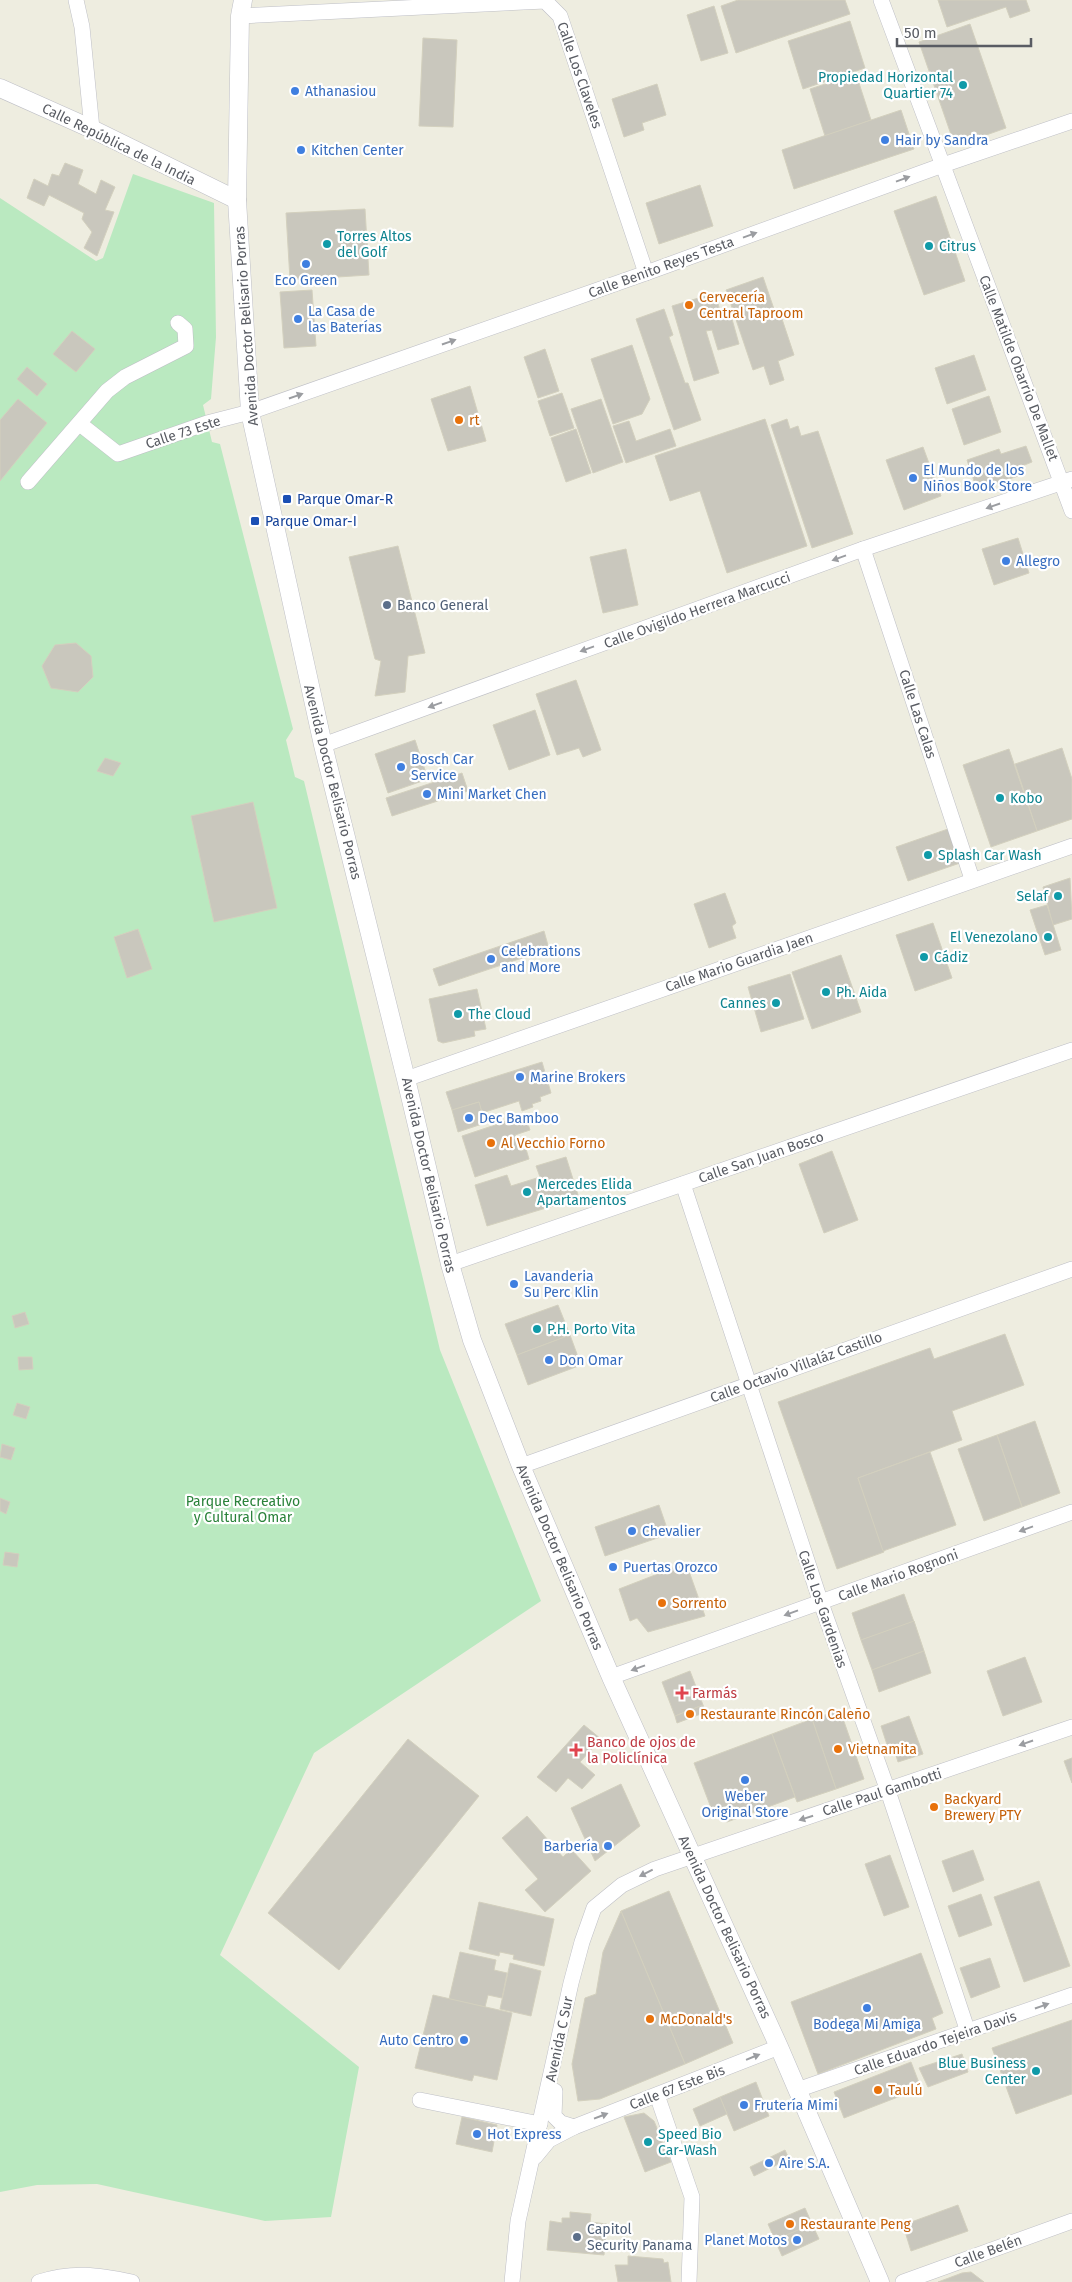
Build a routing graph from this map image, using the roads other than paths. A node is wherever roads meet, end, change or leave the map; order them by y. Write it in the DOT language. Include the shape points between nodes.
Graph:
graph roads {
  1 [pos="76,0"];
  2 [pos="881,0"];
  3 [pos="241,8"];
  4 [pos="0,88"];
  5 [pos="1072,121"];
  6 [pos="92,129"];
  7 [pos="943,165"];
  8 [pos="237,200"];
  9 [pos="646,273"];
  10 [pos="178,324"];
  11 [pos="250,412"];
  12 [pos="80,424"];
  13 [pos="1067,481"];
  14 [pos="28,482"];
  15 [pos="1072,511"];
  16 [pos="863,549"];
  17 [pos="323,745"];
  18 [pos="1072,846"];
  19 [pos="972,880"];
  20 [pos="1072,1050"];
  21 [pos="406,1079"];
  22 [pos="683,1184"];
  23 [pos="450,1264"];
  24 [pos="1072,1270"];
  25 [pos="748,1384"];
  26 [pos="521,1466"];
  27 [pos="1072,1512"];
  28 [pos="820,1603"];
  29 [pos="612,1677"];
  30 [pos="1072,1728"];
  31 [pos="888,1791"];
  32 [pos="692,1855"];
  33 [pos="1072,1995"];
  34 [pos="968,2032"];
  35 [pos="558,2043"];
  36 [pos="779,2047"];
  37 [pos="797,2090"];
  38 [pos="657,2095"];
  39 [pos="420,2100"];
  40 [pos="540,2124"];
  41 [pos="574,2127"];
  42 [pos="532,2160"];
  43 [pos="1072,2221"];
  44 [pos="39,2282"];
  45 [pos="132,2282"];
  46 [pos="512,2282"];
  47 [pos="689,2282"];
  48 [pos="880,2282"];
  49 [pos="904,2282"];
  1 -- 6 [label="street" via="82,27"];
  2 -- 7 [label="street, Calle Matilde Obarrio De Mallet"];
  3 -- 8 [label="street, Avenida Doctor Belisario Porras"];
  3 -- 9 [label="street, Calle Los Claveles" via="545,2 560,16"];
  4 -- 6 [label="street, Calle República de la India"];
  5 -- 7 [label="street, Calle Benito Reyes Testa"];
  6 -- 8 [label="street, Calle República de la India"];
  9 -- 7 [label="street, Calle Benito Reyes Testa, one-way"];
  7 -- 13 [label="street, Calle Matilde Obarrio De Mallet"];
  8 -- 11 [label="street, Avenida Doctor Belisario Porras"];
  11 -- 9 [label="street, Calle Benito Reyes Testa, one-way"];
  10 -- 12 [label="street" via="185,329 186,346 125,377 107,391"];
  11 -- 12 [label="street, Calle 73 Este" via="207,423 118,454"];
  11 -- 17 [label="street, Avenida Doctor Belisario Porras"];
  12 -- 14 [label="street"];
  13 -- 15 [label="street, Calle Matilde Obarrio De Mallet"];
  13 -- 16 [label="street, Calle Ovigildo Herrera Marcucci, one-way"];
  16 -- 17 [label="street, Calle Ovigildo Herrera Marcucci, one-way"];
  16 -- 19 [label="street, Calle Las Calas"];
  17 -- 21 [label="street, Avenida Doctor Belisario Porras"];
  18 -- 19 [label="street, Calle Mario Guardia Jaen"];
  19 -- 21 [label="street, Calle Mario Guardia Jaen"];
  20 -- 22 [label="street, Calle San Juan Bosco"];
  21 -- 23 [label="street, Avenida Doctor Belisario Porras"];
  22 -- 23 [label="street, Calle San Juan Bosco"];
  22 -- 25 [label="street, Calle Los Gardenias"];
  23 -- 26 [label="street, Avenida Doctor Belisario Porras" via="472,1340"];
  24 -- 25 [label="street, Calle Octavio Villaláz Castillo"];
  25 -- 26 [label="street, Calle Octavio Villaláz Castillo"];
  25 -- 28 [label="street, Calle Los Gardenias"];
  26 -- 29 [label="street, Avenida Doctor Belisario Porras"];
  27 -- 28 [label="street, Calle Mario Rognoni, one-way"];
  28 -- 29 [label="street, Calle Mario Rognoni, one-way"];
  28 -- 31 [label="street, Calle Los Gardenias"];
  29 -- 32 [label="street, Avenida Doctor Belisario Porras"];
  30 -- 31 [label="street, Calle Paul Gambotti, one-way"];
  31 -- 32 [label="street, Calle Paul Gambotti, one-way"];
  31 -- 34 [label="street, Calle Los Gardenias"];
  32 -- 35 [label="street, Avenida C Sur, one-way" via="622,1885 594,1908"];
  32 -- 36 [label="street, Avenida Doctor Belisario Porras"];
  34 -- 33 [label="street, Calle Eduardo Tejeira Davis, one-way"];
  34 -- 37 [label="street, Calle Eduardo Tejeira Davis"];
  35 -- 40 [label="street, Avenida C Sur"];
  35 -- 41 [label="street" via="554,2116 561,2123"];
  36 -- 37 [label="street, Avenida Doctor Belisario Porras"];
  38 -- 36 [label="street, Calle 67 Este Bis, one-way"];
  37 -- 48 [label="street, Avenida Doctor Belisario Porras"];
  41 -- 38 [label="street, Calle 67 Este Bis, one-way"];
  38 -- 47 [label="street" via="692,2197"];
  39 -- 40 [label="street"];
  40 -- 42 [label="street, Avenida C Sur"];
  41 -- 42 [label="street, Calle 67 Este Bis" via="549,2140"];
  42 -- 46 [label="street, Avenida C Sur" via="518,2222"];
  43 -- 49 [label="street, Calle Belén"];
  44 -- 45 [label="street" via="95,2274"];
}
